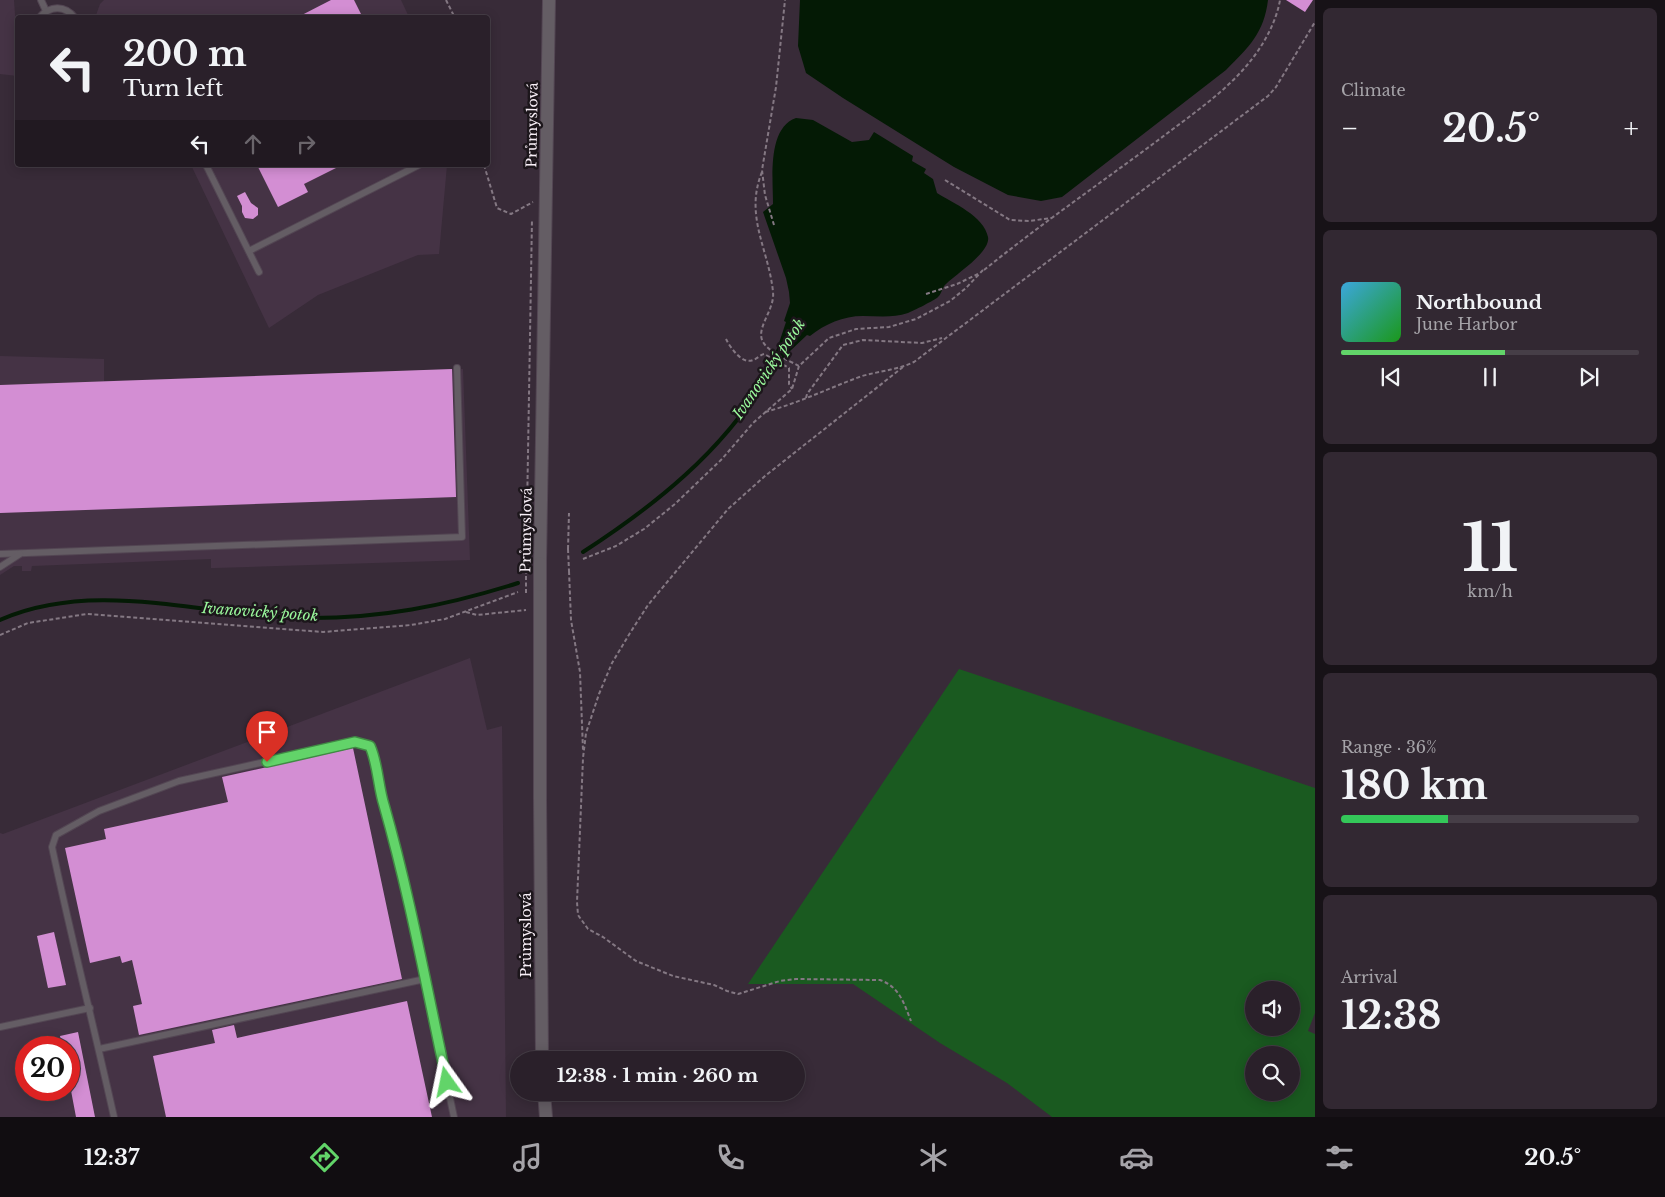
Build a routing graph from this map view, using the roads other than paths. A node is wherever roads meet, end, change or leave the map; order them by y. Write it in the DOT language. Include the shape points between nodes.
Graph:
graph roads {
  1 [pos="41,0"];
  2 [pos="549,0"];
  3 [pos="46,11"];
  4 [pos="42,15"];
  5 [pos="72,15"];
  6 [pos="207,167"];
  7 [pos="417,167"];
  8 [pos="249,251"];
  9 [pos="258,272"];
  10 [pos="457,368"];
  11 [pos="21,553"];
  12 [pos="0,554"];
  13 [pos="0,567"];
  14 [pos="424,978"];
  15 [pos="90,1008"];
  16 [pos="0,1027"];
  17 [pos="99,1049"];
  18 [pos="542,1051"];
  19 [pos="545,1101"];
  20 [pos="114,1117"];
  21 [pos="454,1117"];
  22 [pos="546,1117"];
  1 -- 3 [label="lane"];
  2 -- 18 [label="street, Průmyslová, bridge" via="540,562"];
  3 -- 4 [label="lane"];
  3 -- 5 [label="lane" via="63,8"];
  6 -- 8 [label="lane"];
  7 -- 8 [label="lane"];
  8 -- 9 [label="lane"];
  10 -- 11 [label="lane" via="462,537"];
  11 -- 12 [label="lane"];
  11 -- 13 [label="lane"];
  14 -- 15 [label="lane" via="398,856 379,790 373,752 370,746 355,742 179,781 99,810 56,835 52,847 78,970"];
  14 -- 17 [label="lane"];
  14 -- 21 [label="lane"];
  15 -- 16 [label="lane"];
  15 -- 17 [label="lane"];
  17 -- 20 [label="lane"];
  19 -- 22 [label="street"];
}
